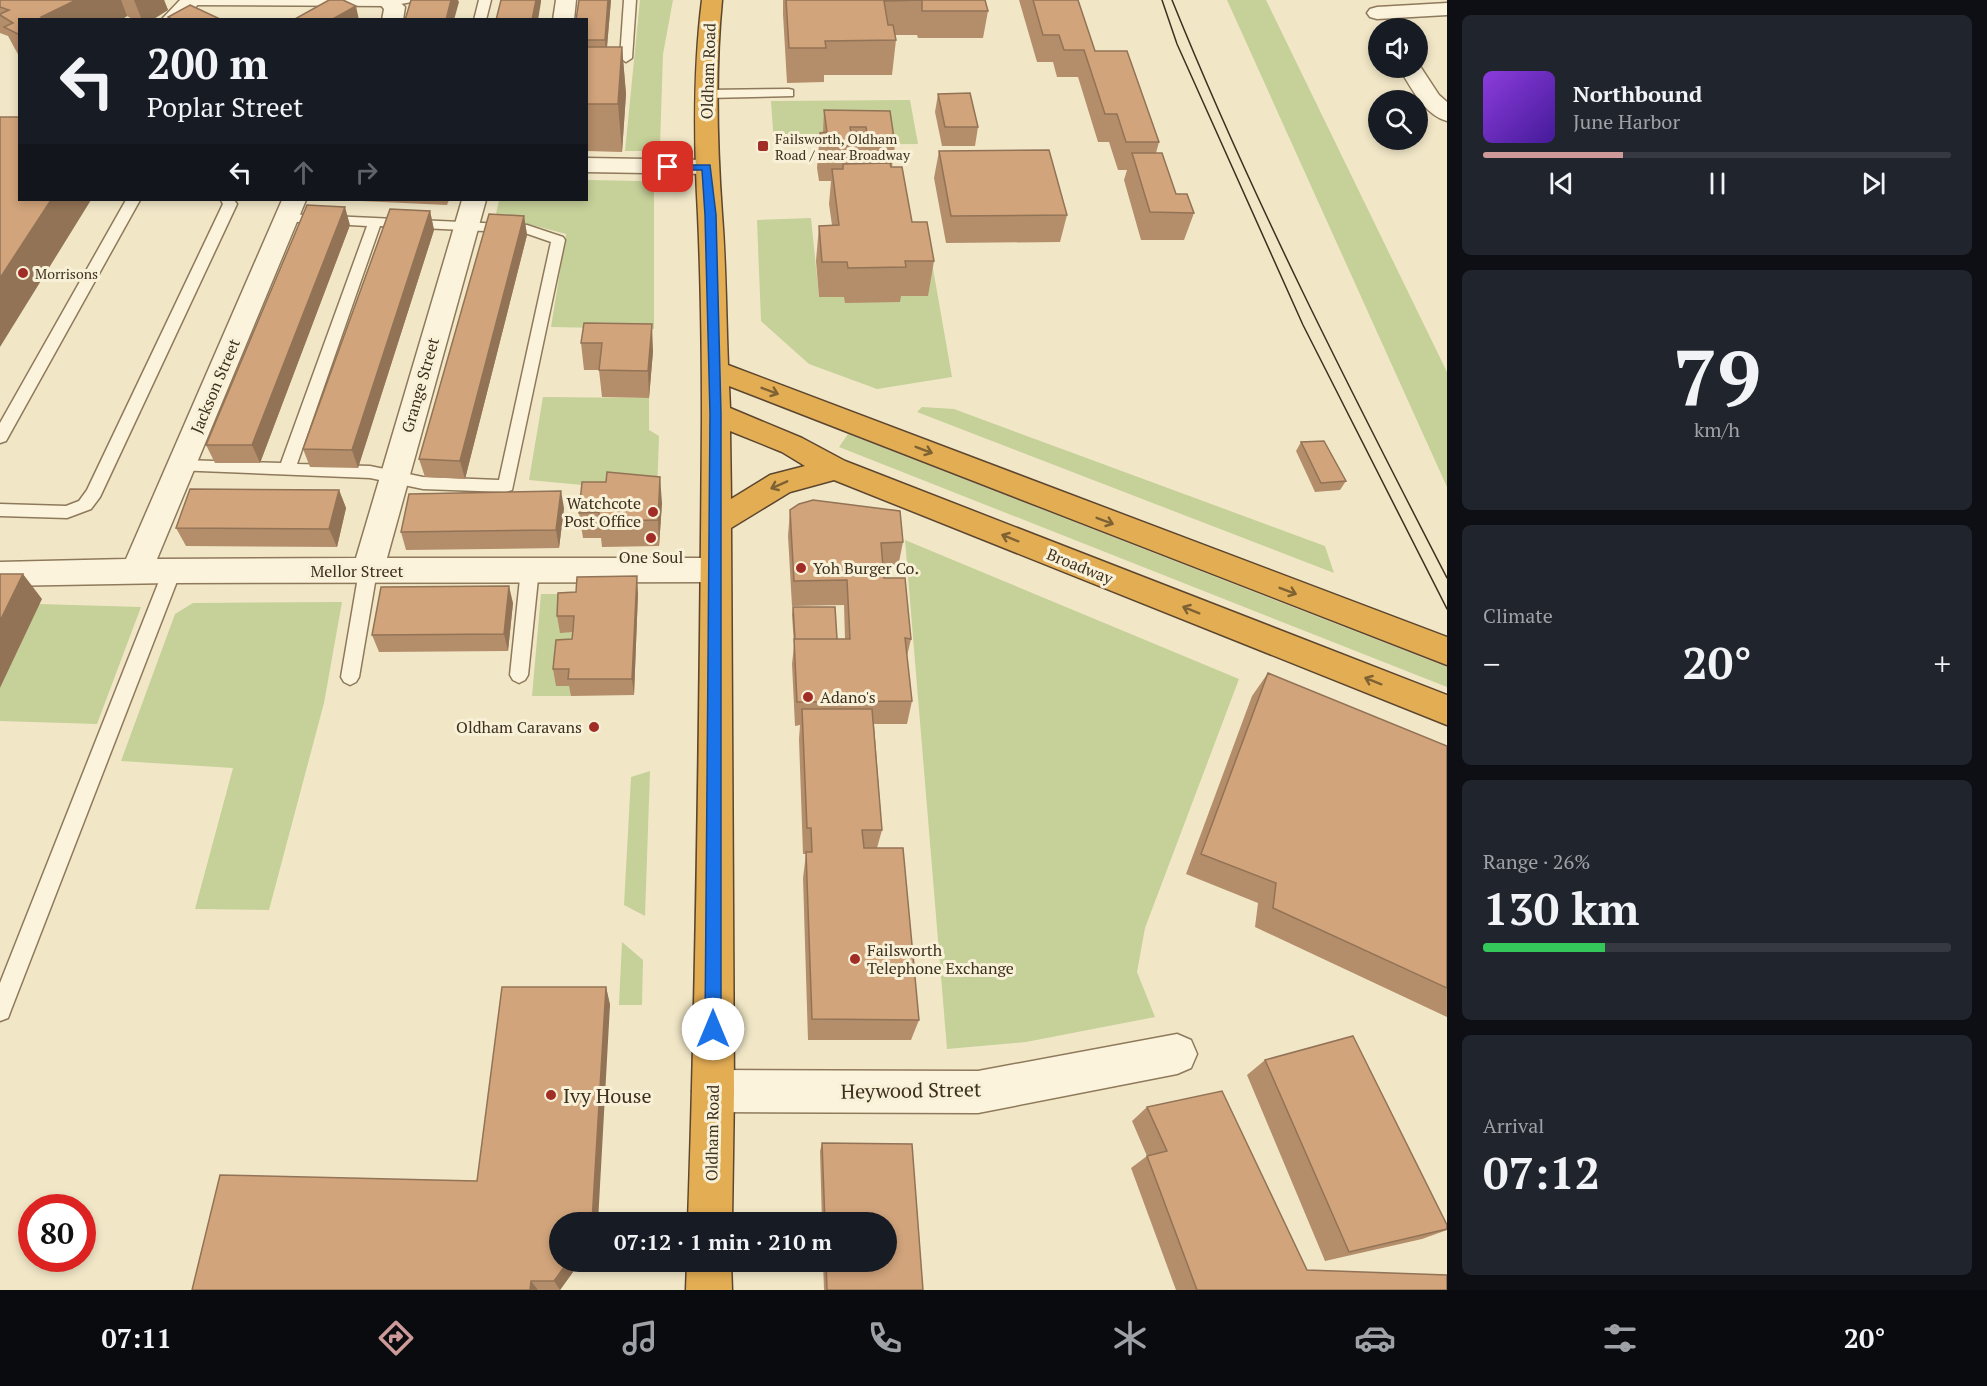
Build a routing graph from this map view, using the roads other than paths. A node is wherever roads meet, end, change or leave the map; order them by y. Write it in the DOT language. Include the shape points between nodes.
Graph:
graph roads {
  1 [pos="484,0"];
  2 [pos="566,0"];
  3 [pos="630,0"];
  4 [pos="712,0"];
  5 [pos="192,1"];
  6 [pos="396,7"];
  7 [pos="1447,9"];
  8 [pos="1378,14"];
  9 [pos="173,18"];
  10 [pos="480,18"];
  11 [pos="563,18"];
  12 [pos="626,58"];
  13 [pos="1417,78"];
  14 [pos="789,93"];
  15 [pos="707,94"];
  16 [pos="1447,114"];
  17 [pos="588,165"];
  18 [pos="706,167"];
  19 [pos="132,201"];
  20 [pos="228,201"];
  21 [pos="474,201"];
  22 [pos="290,209"];
  23 [pos="375,222"];
  24 [pos="467,227"];
  25 [pos="715,370"];
  26 [pos="716,414"];
  27 [pos="0,437"];
  28 [pos="181,466"];
  29 [pos="287,469"];
  30 [pos="835,469"];
  31 [pos="394,478"];
  32 [pos="0,510"];
  33 [pos="714,523"];
  34 [pos="530,569"];
  35 [pos="172,570"];
  36 [pos="714,570"];
  37 [pos="368,571"];
  38 [pos="136,572"];
  39 [pos="0,574"];
  40 [pos="1447,651"];
  41 [pos="519,675"];
  42 [pos="350,677"];
  43 [pos="1437,706"];
  44 [pos="0,1010"];
  45 [pos="1177,1054"];
  46 [pos="713,1091"];
  47 [pos="710,1212"];
  48 [pos="709,1272"];
  49 [pos="708,1290"];
  1 -- 10 [label="lane"];
  2 -- 11 [label="street"];
  3 -- 12 [label="lane"];
  4 -- 15 [label="highway, Oldham Road"];
  5 -- 6 [label="lane"];
  5 -- 9 [label="street"];
  7 -- 8 [label="street"];
  13 -- 16 [label="street" via="1431,100"];
  14 -- 15 [label="lane"];
  15 -- 18 [label="highway, Oldham Road"];
  17 -- 18 [label="street"];
  18 -- 25 [label="highway, Oldham Road"];
  19 -- 27 [label="lane"];
  20 -- 32 [label="lane" via="94,493 85,505 67,512"];
  21 -- 24 [label="street, Grange Street"];
  22 -- 23 [label="lane"];
  22 -- 28 [label="street, Jackson Street"];
  23 -- 24 [label="lane"];
  23 -- 29 [label="lane"];
  24 -- 31 [label="street, Grange Street"];
  24 -- 31 [label="lane" via="527,229 558,240 506,486"];
  25 -- 26 [label="highway, Oldham Road"];
  25 -- 40 [label="highway, one-way"];
  26 -- 30 [label="highway, Broadway" via="792,445"];
  26 -- 33 [label="highway, Oldham Road"];
  28 -- 29 [label="lane"];
  28 -- 38 [label="street, Jackson Street"];
  29 -- 31 [label="lane" via="370,472"];
  30 -- 33 [label="highway, one-way" via="782,483"];
  43 -- 30 [label="highway, Broadway, one-way"];
  31 -- 37 [label="street, Grange Street"];
  33 -- 36 [label="highway, Oldham Road"];
  34 -- 36 [label="street, Mellor Street"];
  34 -- 37 [label="street, Mellor Street"];
  34 -- 41 [label="lane"];
  35 -- 37 [label="street, Mellor Street"];
  35 -- 38 [label="street, Mellor Street"];
  35 -- 44 [label="lane"];
  36 -- 46 [label="highway, Oldham Road"];
  37 -- 42 [label="lane"];
  38 -- 39 [label="street, Mellor Street"];
  45 -- 46 [label="street, Heywood Street" via="978,1092"];
  46 -- 47 [label="highway, Oldham Road"];
  48 -- 49 [label="highway"];
}
